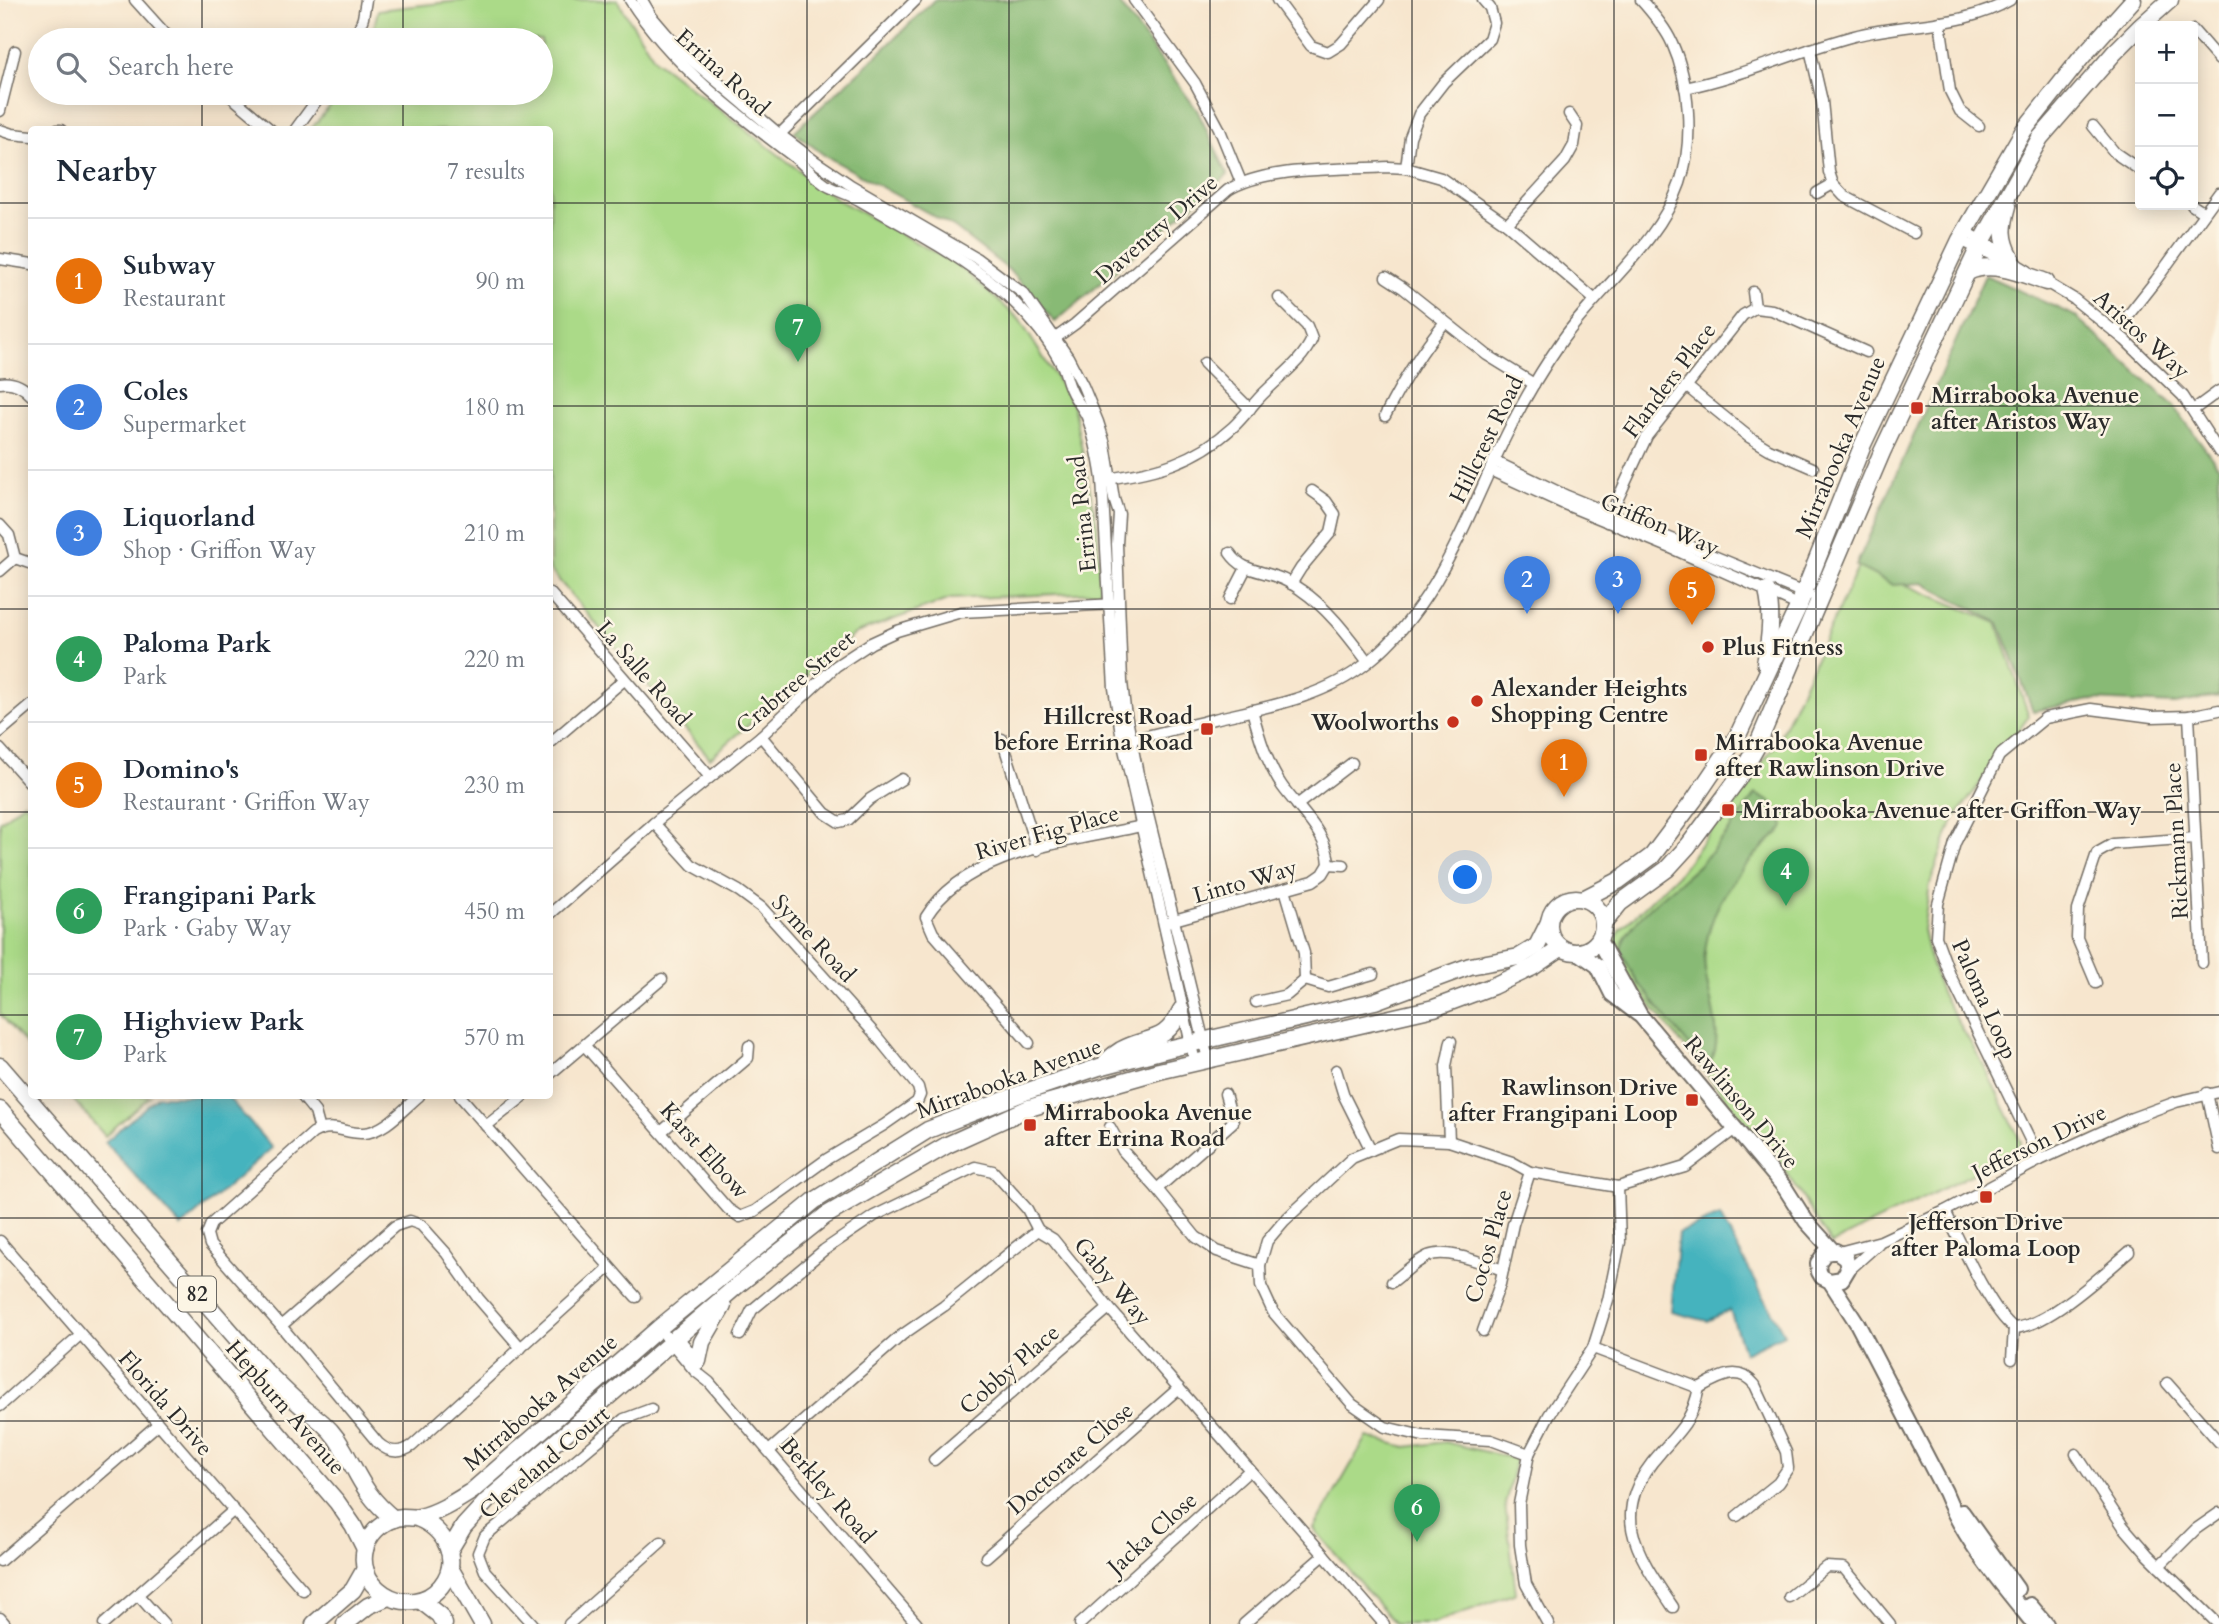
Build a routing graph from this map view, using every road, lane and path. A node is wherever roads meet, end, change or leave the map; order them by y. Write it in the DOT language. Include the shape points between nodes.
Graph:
graph roads {
  1 [pos="135,0"];
  2 [pos="366,0"];
  3 [pos="916,0"];
  4 [pos="1134,0"];
  5 [pos="1278,0"];
  6 [pos="1379,0"];
  7 [pos="1483,0"];
  8 [pos="1641,0"];
  9 [pos="2010,0"];
  10 [pos="2133,0"];
  11 [pos="2171,0"];
  12 [pos="638,1"];
  13 [pos="2147,21"];
  14 [pos="1940,22"];
  15 [pos="160,28"];
  16 [pos="359,28"];
  17 [pos="2135,32"];
  18 [pos="2198,36"];
  19 [pos="1810,50"];
  20 [pos="15,51"];
  21 [pos="2219,61"];
  22 [pos="1685,88"];
  23 [pos="241,105"];
  24 [pos="313,105"];
  25 [pos="0,111"];
  26 [pos="1569,114"];
  27 [pos="1979,125"];
  28 [pos="266,126"];
  29 [pos="298,126"];
  30 [pos="2093,126"];
  31 [pos="0,130"];
  32 [pos="28,135"];
  33 [pos="776,138"];
  34 [pos="2135,167"];
  35 [pos="1406,168"];
  36 [pos="2020,174"];
  37 [pos="1241,182"];
  38 [pos="1833,184"];
  39 [pos="2219,192"];
  40 [pos="1817,193"];
  41 [pos="2198,209"];
  42 [pos="2204,213"];
  43 [pos="1507,225"];
  44 [pos="1914,233"];
  45 [pos="1962,236"];
  46 [pos="1981,245"];
  47 [pos="0,259"];
  48 [pos="2015,261"];
  49 [pos="28,264"];
  50 [pos="1968,272"];
  51 [pos="1386,276"];
  52 [pos="2046,282"];
  53 [pos="1753,292"];
  54 [pos="1279,298"];
  55 [pos="1594,299"];
  56 [pos="1755,307"];
  57 [pos="1445,322"];
  58 [pos="2115,332"];
  59 [pos="1051,341"];
  60 [pos="1867,352"];
  61 [pos="1204,363"];
  62 [pos="0,383"];
  63 [pos="1534,384"];
  64 [pos="1686,386"];
  65 [pos="2219,391"];
  66 [pos="28,392"];
  67 [pos="1250,409"];
  68 [pos="2193,410"];
  69 [pos="1385,416"];
  70 [pos="2219,452"];
  71 [pos="1492,466"];
  72 [pos="1813,468"];
  73 [pos="1107,479"];
  74 [pos="1312,491"];
  75 [pos="1609,518"];
  76 [pos="0,525"];
  77 [pos="1230,553"];
  78 [pos="15,558"];
  79 [pos="28,563"];
  80 [pos="1245,568"];
  81 [pos="0,571"];
  82 [pos="1292,584"];
  83 [pos="1767,591"];
  84 [pos="553,597"];
  85 [pos="1230,599"];
  86 [pos="1801,599"];
  87 [pos="1115,604"];
  88 [pos="1818,606"];
  89 [pos="1368,662"];
  90 [pos="624,680"];
  91 [pos="1759,689"];
  92 [pos="28,708"];
  93 [pos="1252,710"];
  94 [pos="2219,710"];
  95 [pos="2189,716"];
  96 [pos="0,732"];
  97 [pos="761,736"];
  98 [pos="1002,739"];
  99 [pos="553,740"];
  100 [pos="1127,740"];
  101 [pos="0,749"];
  102 [pos="1352,764"];
  103 [pos="710,777"];
  104 [pos="902,779"];
  105 [pos="28,780"];
  106 [pos="1297,805"];
  107 [pos="654,823"];
  108 [pos="1145,825"];
  109 [pos="2195,838"];
  110 [pos="1037,850"];
  111 [pos="1329,864"];
  112 [pos="1344,865"];
  113 [pos="1285,889"];
  114 [pos="1583,899"];
  115 [pos="553,911"];
  116 [pos="1168,922"];
  117 [pos="1549,922"];
  118 [pos="1603,924"];
  119 [pos="1599,940"];
  120 [pos="1562,948"];
  121 [pos="1578,952"];
  122 [pos="2202,963"];
  123 [pos="1373,974"];
  124 [pos="662,979"];
  125 [pos="1305,980"];
  126 [pos="2096,983"];
  127 [pos="1256,1002"];
  128 [pos="1181,1010"];
  129 [pos="1640,1015"];
  130 [pos="1451,1041"];
  131 [pos="1196,1042"];
  132 [pos="1029,1043"];
  133 [pos="585,1046"];
  134 [pos="749,1046"];
  135 [pos="1201,1060"];
  136 [pos="0,1066"];
  137 [pos="1100,1067"];
  138 [pos="1336,1070"];
  139 [pos="553,1072"];
  140 [pos="2219,1092"];
  141 [pos="2207,1093"];
  142 [pos="1225,1094"];
  143 [pos="28,1098"];
  144 [pos="29,1099"];
  145 [pos="304,1099"];
  146 [pos="415,1099"];
  147 [pos="463,1099"];
  148 [pos="520,1099"];
  149 [pos="917,1102"];
  150 [pos="0,1110"];
  151 [pos="486,1126"];
  152 [pos="1110,1127"];
  153 [pos="1735,1129"];
  154 [pos="320,1130"];
  155 [pos="661,1132"];
  156 [pos="1449,1141"];
  157 [pos="2219,1149"];
  158 [pos="1371,1150"];
  159 [pos="2040,1160"];
  160 [pos="1530,1172"];
  161 [pos="1618,1187"];
  162 [pos="1157,1189"];
  163 [pos="1945,1211"];
  164 [pos="1806,1221"];
  165 [pos="1038,1230"];
  166 [pos="1881,1241"];
  167 [pos="0,1242"];
  168 [pos="1836,1252"];
  169 [pos="2129,1252"];
  170 [pos="1819,1260"];
  171 [pos="1260,1265"];
  172 [pos="609,1268"];
  173 [pos="1503,1270"];
  174 [pos="1846,1273"];
  175 [pos="1829,1281"];
  176 [pos="1392,1282"];
  177 [pos="740,1284"];
  178 [pos="636,1297"];
  179 [pos="1109,1308"];
  180 [pos="1857,1324"];
  181 [pos="281,1326"];
  182 [pos="662,1326"];
  183 [pos="2014,1328"];
  184 [pos="1483,1331"];
  185 [pos="80,1335"];
  186 [pos="740,1335"];
  187 [pos="674,1340"];
  188 [pos="521,1348"];
  189 [pos="1593,1348"];
  190 [pos="2012,1359"];
  191 [pos="698,1362"];
  192 [pos="709,1382"];
  193 [pos="2167,1383"];
  194 [pos="1179,1388"];
  195 [pos="1699,1388"];
  196 [pos="0,1406"];
  197 [pos="651,1409"];
  198 [pos="158,1424"];
  199 [pos="2219,1442"];
  200 [pos="769,1451"];
  201 [pos="1529,1454"];
  202 [pos="2076,1454"];
  203 [pos="934,1460"];
  204 [pos="1250,1470"];
  205 [pos="1945,1492"];
  206 [pos="234,1510"];
  207 [pos="2219,1513"];
  208 [pos="1737,1516"];
  209 [pos="417,1518"];
  210 [pos="394,1519"];
  211 [pos="661,1542"];
  212 [pos="365,1549"];
  213 [pos="1324,1555"];
  214 [pos="986,1557"];
  215 [pos="449,1560"];
  216 [pos="0,1561"];
  217 [pos="2159,1566"];
  218 [pos="365,1569"];
  219 [pos="303,1590"];
  220 [pos="138,1595"];
  221 [pos="1788,1597"];
  222 [pos="386,1598"];
  223 [pos="421,1601"];
  224 [pos="1672,1607"];
  225 [pos="0,1618"];
  226 [pos="5,1624"];
  227 [pos="104,1624"];
  228 [pos="164,1624"];
  229 [pos="314,1624"];
  230 [pos="345,1624"];
  231 [pos="444,1624"];
  232 [pos="482,1624"];
  233 [pos="533,1624"];
  234 [pos="569,1624"];
  235 [pos="917,1624"];
  236 [pos="1080,1624"];
  237 [pos="1244,1624"];
  238 [pos="1384,1624"];
  239 [pos="1548,1624"];
  240 [pos="1890,1624"];
  241 [pos="2034,1624"];
  242 [pos="2046,1624"];
  243 [pos="2218,1624"];
  1 -- 15 [label="street"];
  2 -- 16 [label="street"];
  3 -- 33 [label="street"];
  4 -- 37 [label="street" via="1195,83"];
  5 -- 6 [label="street" via="1311,46 1328,52"];
  7 -- 35 [label="street" via="1494,23 1489,39 1444,82 1419,114"];
  8 -- 22 [label="street, Hillcrest Road" via="1671,43"];
  9 -- 14 [label="street" via="1973,16"];
  10 -- 45 [label="main road, Mirrabooka Avenue" via="2024,130"];
  11 -- 13 [label="main road, Mirrabooka Avenue"];
  12 -- 33 [label="street, Errina Road" via="649,29 674,58"];
  14 -- 19 [label="street" via="1868,33"];
  14 -- 27 [label="street" via="1950,91 1960,111"];
  17 -- 36 [label="main road, Mirrabooka Avenue" via="2040,138"];
  18 -- 21 [label="street"];
  19 -- 22 [label="street"];
  19 -- 38 [label="street"];
  20 -- 25 [label="street"];
  22 -- 55 [label="street, Hillcrest Road" via="1689,135 1680,183 1658,226"];
  23 -- 28 [label="street"];
  24 -- 29 [label="street"];
  26 -- 43 [label="street" via="1577,126 1574,145"];
  30 -- 34 [label="street" via="2115,153"];
  31 -- 32 [label="street"];
  33 -- 59 [label="street, Errina Road" via="976,258 1024,294"];
  35 -- 37 [label="street, Daventry Drive" via="1270,174"];
  35 -- 43 [label="street, Daventry Drive" via="1441,178"];
  36 -- 46 [label="main road, Mirrabooka Avenue"];
  36 -- 48 [label="main road" via="2004,227 2004,243"];
  37 -- 59 [label="street, Daventry Drive"];
  38 -- 40 [label="street"];
  38 -- 44 [label="street" via="1844,196"];
  39 -- 42 [label="street"];
  41 -- 42 [label="street"];
  42 -- 58 [label="street"];
  43 -- 55 [label="street, Daventry Drive"];
  45 -- 46 [label="street, Aristos Way"];
  45 -- 86 [label="main road, Mirrabooka Avenue" via="1863,444"];
  46 -- 48 [label="street, Aristos Way"];
  46 -- 50 [label="main road, Mirrabooka Avenue"];
  47 -- 49 [label="street"];
  48 -- 52 [label="street, Aristos Way"];
  50 -- 52 [label="main road" via="1994,268"];
  50 -- 88 [label="main road, Mirrabooka Avenue" via="1882,452"];
  51 -- 57 [label="street"];
  52 -- 58 [label="street, Aristos Way"];
  53 -- 56 [label="street"];
  54 -- 67 [label="street" via="1307,326 1312,339 1306,352"];
  55 -- 63 [label="street, Hillcrest Road"];
  56 -- 60 [label="street" via="1772,310"];
  56 -- 64 [label="street, Flanders Place"];
  57 -- 63 [label="street"];
  57 -- 69 [label="street" via="1409,370"];
  58 -- 68 [label="street, Aristos Way"];
  59 -- 73 [label="street, Errina Road" via="1068,357 1098,422"];
  61 -- 67 [label="street"];
  62 -- 66 [label="street" via="10,382"];
  63 -- 71 [label="street, Hillcrest Road"];
  64 -- 72 [label="street" via="1749,437"];
  64 -- 75 [label="street, Flanders Place" via="1647,436"];
  65 -- 68 [label="street"];
  67 -- 73 [label="street" via="1201,452 1161,468"];
  68 -- 70 [label="street, Aristos Way"];
  71 -- 75 [label="street, Griffon Way" via="1564,505"];
  71 -- 89 [label="street, Hillcrest Road" via="1439,576 1407,624"];
  73 -- 87 [label="street, Errina Road"];
  74 -- 82 [label="street" via="1335,514 1331,532"];
  75 -- 83 [label="street, Griffon Way"];
  75 -- 86 [label="street, Griffon Way"];
  76 -- 78 [label="street" via="9,535"];
  77 -- 80 [label="street"];
  78 -- 79 [label="street"];
  78 -- 81 [label="street"];
  80 -- 82 [label="street"];
  80 -- 85 [label="street"];
  82 -- 89 [label="street" via="1331,617"];
  83 -- 86 [label="street, Griffon Way"];
  83 -- 91 [label="main road" via="1769,643"];
  84 -- 90 [label="street, La Salle Road"];
  86 -- 88 [label="street, Griffon Way"];
  86 -- 91 [label="main road, Mirrabooka Avenue"];
  87 -- 97 [label="street, Crabtree Street" via="961,612 897,631 836,666"];
  87 -- 100 [label="street, Errina Road" via="1114,688"];
  88 -- 118 [label="main road, Mirrabooka Avenue" via="1738,779 1667,869 1620,903"];
  89 -- 93 [label="street, Hillcrest Road" via="1306,696"];
  90 -- 99 [label="street"];
  90 -- 103 [label="street, La Salle Road"];
  91 -- 114 [label="main road, Mirrabooka Avenue" via="1738,735 1652,856"];
  92 -- 96 [label="street"];
  93 -- 100 [label="street, Hillcrest Road"];
  93 -- 106 [label="street, Linto Way" via="1270,763"];
  94 -- 95 [label="street, Paloma Loop"];
  95 -- 109 [label="street, Rickmann Place"];
  95 -- 159 [label="street, Paloma Loop" via="2151,717 2091,709 2045,718 1999,756 1955,843 1938,904 1936,937"];
  97 -- 103 [label="street, Crabtree Street"];
  97 -- 104 [label="street" via="825,813 839,822"];
  98 -- 110 [label="street"];
  100 -- 108 [label="street, Errina Road"];
  101 -- 105 [label="street"];
  102 -- 106 [label="street"];
  103 -- 107 [label="street, Crabtree Street"];
  106 -- 111 [label="street, Linto Way" via="1325,844"];
  107 -- 115 [label="street, Crabtree Street"];
  107 -- 149 [label="street, Syme Road" via="692,865 762,908 918,1087"];
  108 -- 110 [label="street, River Fig Place"];
  108 -- 116 [label="street, Errina Road"];
  109 -- 122 [label="street, Rickmann Place"];
  109 -- 126 [label="street" via="2113,844 2098,853 2078,911 2077,938"];
  110 -- 132 [label="street, River Fig Place" via="972,872 936,900 926,917 933,933"];
  111 -- 112 [label="street, Linto Way"];
  111 -- 113 [label="street, Linto Way" via="1313,881"];
  113 -- 116 [label="street, Linto Way"];
  113 -- 125 [label="street" via="1304,953"];
  114 -- 117 [label="main road, Mirrabooka Avenue" via="1562,902"];
  114 -- 118 [label="main road" via="1597,908"];
  116 -- 128 [label="street, Errina Road"];
  116 -- 131 [label="street, Errina Road"];
  117 -- 120 [label="main road" via="1552,937"];
  117 -- 131 [label="main road, Mirrabooka Avenue" via="1536,946 1518,957 1470,966 1376,1001"];
  118 -- 119 [label="main road, Mirrabooka Avenue"];
  119 -- 121 [label="main road"];
  119 -- 129 [label="street, Rawlinson Drive"];
  120 -- 121 [label="main road"];
  120 -- 135 [label="main road, Mirrabooka Avenue" via="1493,986 1434,1008"];
  121 -- 129 [label="street, Rawlinson Drive" via="1598,966 1612,994"];
  123 -- 125 [label="street" via="1328,987"];
  124 -- 133 [label="street"];
  125 -- 127 [label="street" via="1287,995"];
  128 -- 131 [label="street, Errina Road"];
  128 -- 137 [label="main road" via="1159,1036 1120,1050"];
  129 -- 153 [label="street, Rawlinson Drive"];
  130 -- 156 [label="street" via="1446,1066"];
  131 -- 135 [label="street, Errina Road"];
  131 -- 137 [label="main road, Mirrabooka Avenue"];
  133 -- 139 [label="street"];
  133 -- 155 [label="street, Karst Elbow"];
  134 -- 155 [label="street" via="747,1058"];
  135 -- 177 [label="main road, Mirrabooka Avenue" via="1029,1108 947,1144 825,1216"];
  136 -- 143 [label="main road, Hepburn Avenue / 82"];
  137 -- 182 [label="main road, Mirrabooka Avenue" via="928,1130 814,1201"];
  138 -- 158 [label="street"];
  140 -- 141 [label="street, Jefferson Drive"];
  141 -- 157 [label="street"];
  141 -- 159 [label="street, Jefferson Drive" via="2132,1118"];
  142 -- 162 [label="street" via="1233,1122"];
  144 -- 210 [label="main road, Hepburn Avenue / 82" via="265,1371 337,1438 361,1484"];
  145 -- 154 [label="street" via="315,1112"];
  146 -- 154 [label="street" via="369,1132"];
  147 -- 151 [label="street"];
  148 -- 151 [label="street"];
  149 -- 155 [label="street, Karst Elbow" via="740,1217"];
  150 -- 212 [label="main road, Hepburn Avenue / 82" via="337,1502"];
  151 -- 172 [label="street"];
  152 -- 162 [label="street" via="1123,1151"];
  153 -- 161 [label="street" via="1685,1167"];
  153 -- 164 [label="street, Rawlinson Drive" via="1785,1188"];
  154 -- 181 [label="street" via="215,1219 207,1234 210,1245"];
  156 -- 158 [label="street" via="1398,1139"];
  156 -- 160 [label="street"];
  158 -- 171 [label="street" via="1352,1158 1284,1221 1268,1241"];
  159 -- 163 [label="street, Jefferson Drive"];
  160 -- 161 [label="street"];
  160 -- 173 [label="street, Cocos Place"];
  161 -- 189 [label="street" via="1620,1242"];
  162 -- 171 [label="street" via="1196,1237 1217,1251"];
  163 -- 166 [label="street, Jefferson Drive"];
  163 -- 183 [label="street" via="1992,1302"];
  164 -- 168 [label="street, Rawlinson Drive"];
  164 -- 170 [label="street, Rawlinson Drive"];
  165 -- 179 [label="street, Gaby Way" via="1053,1239"];
  165 -- 186 [label="street, Gaby Way" via="1027,1209 993,1171 975,1167 874,1216 824,1250 752,1310"];
  165 -- 200 [label="street" via="902,1335"];
  166 -- 168 [label="street, Jefferson Drive"];
  166 -- 174 [label="street, Jefferson Drive"];
  167 -- 185 [label="street, Florida Drive"];
  168 -- 170 [label="street"];
  168 -- 174 [label="street, Rawlinson Drive" via="1847,1261"];
  169 -- 183 [label="street" via="2075,1298"];
  170 -- 175 [label="street, Rawlinson Drive" via="1819,1272"];
  171 -- 201 [label="street" via="1261,1286 1273,1312 1352,1404 1371,1419 1408,1434 1491,1440"];
  172 -- 178 [label="street"];
  172 -- 188 [label="street"];
  173 -- 176 [label="street" via="1436,1254"];
  173 -- 184 [label="street, Cocos Place"];
  174 -- 175 [label="street"];
  174 -- 180 [label="street, Rawlinson Drive"];
  175 -- 180 [label="street, Rawlinson Drive"];
  177 -- 187 [label="main road, Mirrabooka Avenue"];
  177 -- 191 [label="main road" via="707,1332"];
  179 -- 194 [label="street, Gaby Way"];
  179 -- 203 [label="street, Cobby Place"];
  180 -- 205 [label="street, Rawlinson Drive"];
  181 -- 188 [label="street" via="378,1443 394,1452 412,1446"];
  181 -- 188 [label="street" via="395,1226 410,1221 421,1225 447,1254"];
  182 -- 187 [label="street, Berkley Road"];
  182 -- 209 [label="main road, Mirrabooka Avenue" via="472,1491"];
  183 -- 190 [label="street"];
  185 -- 196 [label="street"];
  185 -- 198 [label="street, Florida Drive"];
  187 -- 191 [label="street, Berkley Road"];
  187 -- 192 [label="street, Berkley Road" via="695,1371"];
  187 -- 215 [label="main road, Mirrabooka Avenue" via="487,1501 464,1526"];
  189 -- 195 [label="street"];
  189 -- 201 [label="street"];
  191 -- 192 [label="street, Berkley Road"];
  192 -- 200 [label="street, Berkley Road"];
  193 -- 199 [label="street"];
  194 -- 204 [label="street, Gaby Way"];
  194 -- 214 [label="street, Doctorate Close"];
  195 -- 208 [label="street" via="1731,1373 1751,1380 1788,1461 1786,1475"];
  195 -- 224 [label="street" via="1691,1415 1641,1478 1631,1511 1632,1535 1642,1559"];
  197 -- 233 [label="street, Cleveland Court" via="624,1419 485,1536 478,1553 485,1571"];
  198 -- 206 [label="street, Florida Drive"];
  198 -- 216 [label="street"];
  200 -- 235 [label="street, Berkley Road"];
  201 -- 239 [label="street" via="1519,1504 1520,1545 1526,1584"];
  202 -- 217 [label="street" via="2123,1526"];
  204 -- 213 [label="street, Gaby Way"];
  204 -- 236 [label="street, Jacka Close"];
  205 -- 241 [label="street, Rawlinson Drive" via="1973,1546"];
  205 -- 242 [label="street, Rawlinson Drive"];
  206 -- 219 [label="street, Florida Drive"];
  206 -- 220 [label="street"];
  207 -- 217 [label="street"];
  209 -- 210 [label="main road"];
  209 -- 215 [label="main road" via="438,1530"];
  210 -- 212 [label="main road" via="375,1530"];
  211 -- 234 [label="street"];
  212 -- 218 [label="main road, 82"];
  213 -- 237 [label="street"];
  213 -- 238 [label="street, Gaby Way"];
  215 -- 223 [label="main road" via="440,1588"];
  215 -- 232 [label="main road"];
  217 -- 243 [label="street"];
  218 -- 222 [label="main road" via="372,1586"];
  218 -- 229 [label="main road" via="353,1590"];
  220 -- 227 [label="street"];
  220 -- 228 [label="street"];
  221 -- 240 [label="street" via="1826,1567 1844,1567"];
  222 -- 223 [label="main road"];
  222 -- 230 [label="main road"];
  223 -- 231 [label="main road"];
  225 -- 226 [label="street"];
}
